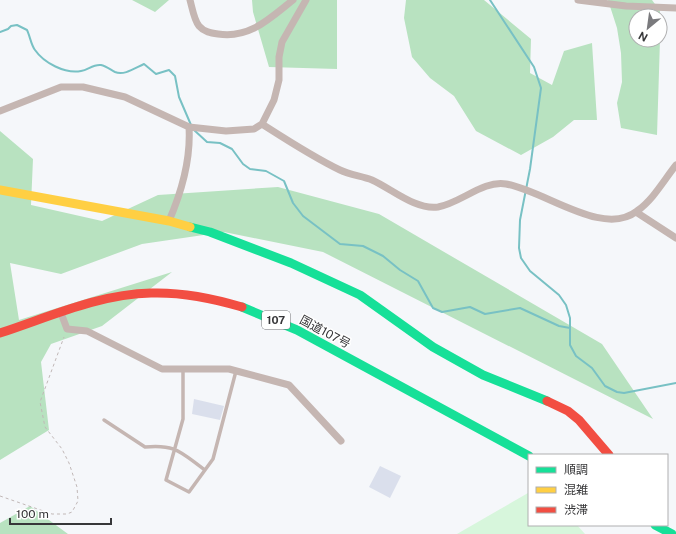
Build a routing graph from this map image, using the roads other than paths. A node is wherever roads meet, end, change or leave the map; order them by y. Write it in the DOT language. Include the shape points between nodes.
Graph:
graph roads {
  1 [pos="190,0"];
  2 [pos="293,0"];
  3 [pos="306,0"];
  4 [pos="578,0"];
  5 [pos="676,8"];
  6 [pos="0,111"];
  7 [pos="262,124"];
  8 [pos="189,127"];
  9 [pos="676,165"];
  10 [pos="0,190"];
  11 [pos="636,212"];
  12 [pos="169,221"];
  13 [pos="676,238"];
  14 [pos="61,313"];
  15 [pos="0,333"];
  16 [pos="183,369"];
  17 [pos="236,371"];
  18 [pos="104,420"];
  19 [pos="341,441"];
  20 [pos="175,448"];
  21 [pos="608,454"];
  22 [pos="528,455"];
  23 [pos="204,470"];
  24 [pos="656,526"];
  25 [pos="672,534"];
  1 -- 2 [label="street" via="198,25 207,33 226,35 248,32 261,26"];
  3 -- 7 [label="street" via="282,42 274,100"];
  4 -- 5 [label="street" via="626,6"];
  6 -- 8 [label="street" via="61,87 83,87 125,97"];
  7 -- 8 [label="street" via="254,129 226,131"];
  7 -- 11 [label="street" via="340,170 370,180 418,205 438,207 498,183 522,188 614,221"];
  8 -- 12 [label="street" via="189,154 184,179"];
  9 -- 11 [label="street"];
  10 -- 12 [label="main road"];
  11 -- 13 [label="street"];
  12 -- 21 [label="main road" via="210,232 291,262 360,294 433,347 483,375 568,411"];
  14 -- 15 [label="main road, 国道107号 / 107"];
  14 -- 16 [label="street" via="68,328 87,331 162,369"];
  14 -- 22 [label="main road, 国道107号 / 107" via="111,298 151,293 194,295 238,304 288,326"];
  16 -- 17 [label="street" via="210,368"];
  16 -- 20 [label="lane" via="183,419"];
  17 -- 19 [label="street" via="289,385"];
  17 -- 23 [label="lane" via="213,459"];
  18 -- 20 [label="lane" via="145,448 163,445"];
  20 -- 23 [label="lane"];
  20 -- 23 [label="lane" via="166,480 189,492"];
  24 -- 25 [label="main road"];
}
